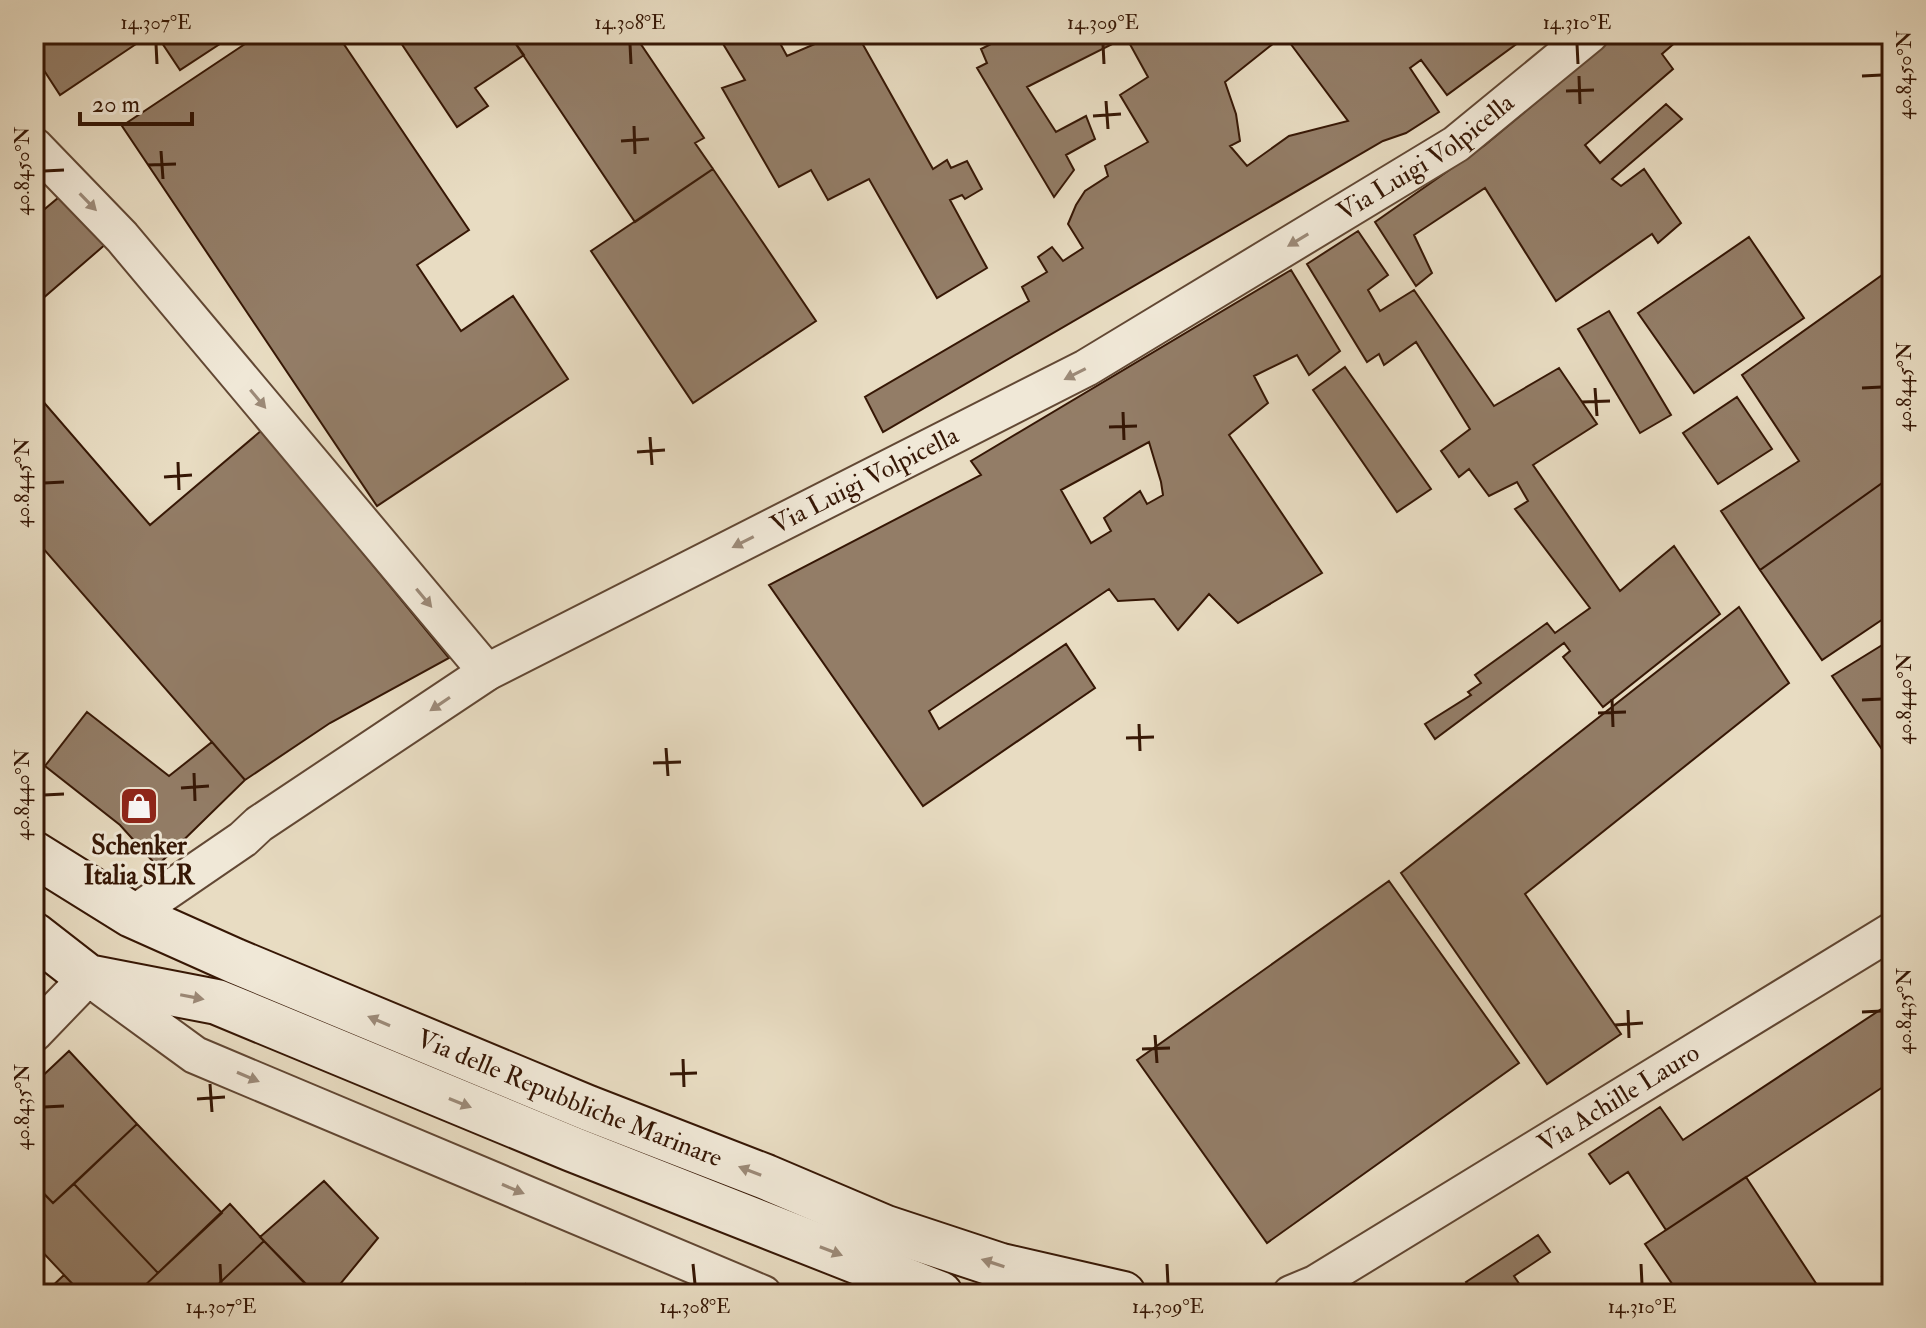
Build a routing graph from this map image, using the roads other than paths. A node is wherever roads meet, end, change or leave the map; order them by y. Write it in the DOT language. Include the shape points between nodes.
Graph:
graph roads {
  1 [pos="1590,34"];
  2 [pos="34,146"];
  3 [pos="487,672"];
  4 [pos="34,854"];
  5 [pos="132,915"];
  6 [pos="1892,931"];
  7 [pos="34,935"];
  8 [pos="88,977"];
  9 [pos="34,1033"];
  10 [pos="1338,1280"];
  11 [pos="763,1294"];
  12 [pos="940,1294"];
  13 [pos="1123,1294"];
  14 [pos="1291,1294"];
  1 -- 3 [label="street, Via Luigi Volpicella, one-way" via="1456,144 1086,368"];
  2 -- 3 [label="street, one-way" via="122,237"];
  3 -- 5 [label="street, Via Luigi Volpicella, one-way"];
  4 -- 5 [label="main road, Via delle Repubbliche Marinare"];
  13 -- 5 [label="main road, Via delle Repubbliche Marinare, one-way" via="1001,1266 886,1228"];
  6 -- 10 [label="street, Via Achille Lauro"];
  7 -- 8 [label="main road, Via delle Repubbliche Marinare"];
  8 -- 9 [label="street"];
  8 -- 11 [label="street, one-way" via="195,1055"];
  8 -- 12 [label="main road, Via delle Repubbliche Marinare, one-way" via="217,1002"];
  10 -- 14 [label="street, Via Achille Lauro"];
}
